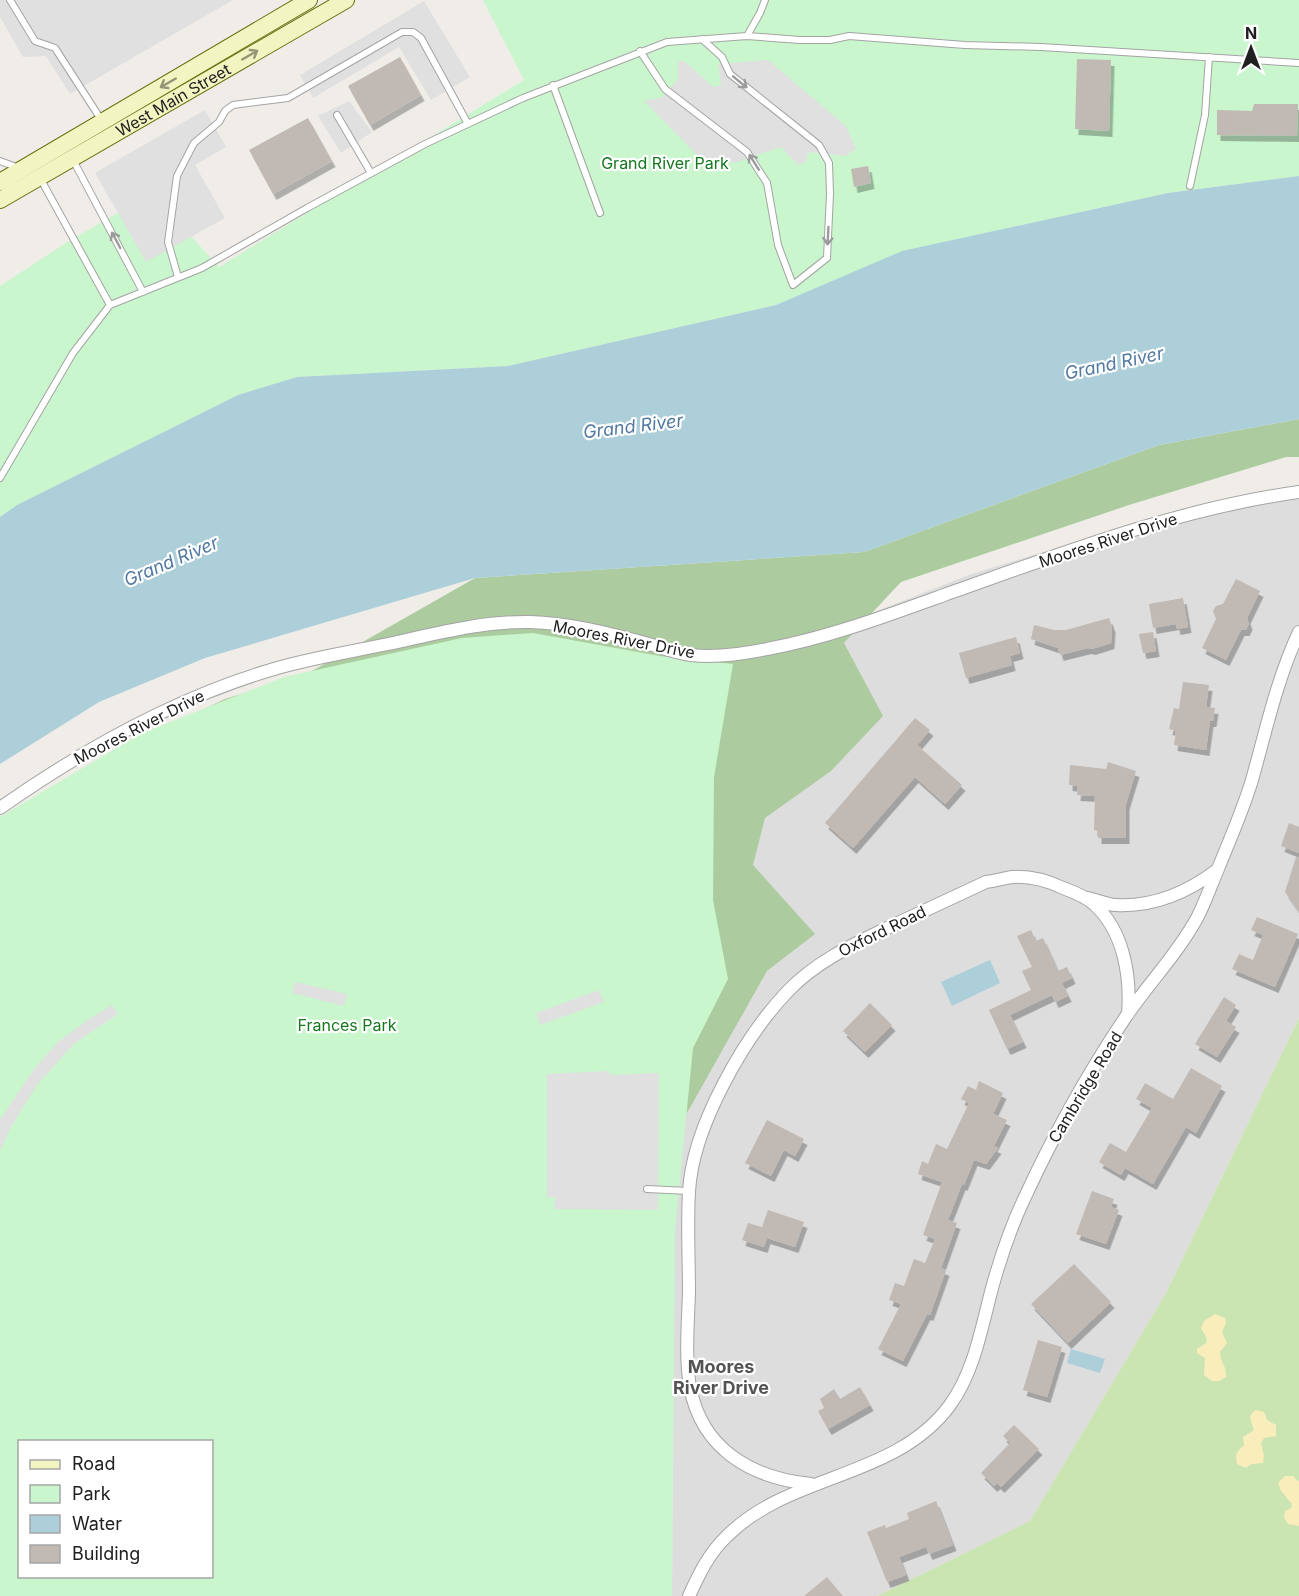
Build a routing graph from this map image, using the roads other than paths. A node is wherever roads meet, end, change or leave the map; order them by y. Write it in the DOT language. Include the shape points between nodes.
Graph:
graph roads {
  1 [pos="10,0"];
  2 [pos="309,0"];
  3 [pos="346,0"];
  4 [pos="765,0"];
  5 [pos="747,36"];
  6 [pos="702,39"];
  7 [pos="640,51"];
  8 [pos="1209,57"];
  9 [pos="1299,63"];
  10 [pos="553,85"];
  11 [pos="337,115"];
  12 [pos="468,124"];
  13 [pos="107,129"];
  14 [pos="73,158"];
  15 [pos="0,161"];
  16 [pos="371,173"];
  17 [pos="31,176"];
  18 [pos="0,182"];
  19 [pos="1190,186"];
  20 [pos="0,200"];
  21 [pos="600,213"];
  22 [pos="177,277"];
  23 [pos="143,292"];
  24 [pos="110,305"];
  25 [pos="0,478"];
  26 [pos="1299,492"];
  27 [pos="1299,632"];
  28 [pos="0,808"];
  29 [pos="1218,869"];
  30 [pos="1079,895"];
  31 [pos="1128,1015"];
  32 [pos="646,1189"];
  33 [pos="689,1191"];
  34 [pos="815,1485"];
  35 [pos="689,1596"];
  1 -- 13 [label="lane" via="35,41 55,48"];
  2 -- 13 [label="main road, West Main Street, one-way"];
  13 -- 3 [label="main road, West Main Street, one-way"];
  4 -- 5 [label="lane"];
  5 -- 6 [label="lane"];
  5 -- 8 [label="lane" via="800,40 868,36 965,45"];
  6 -- 7 [label="lane" via="667,42"];
  6 -- 7 [label="lane, one-way" via="722,57 730,74 819,145 829,163 827,258 795,288 778,245 767,183 747,152 665,89"];
  7 -- 10 [label="lane"];
  8 -- 9 [label="lane"];
  8 -- 19 [label="lane" via="1205,115"];
  10 -- 12 [label="lane"];
  10 -- 21 [label="lane"];
  11 -- 16 [label="lane"];
  12 -- 16 [label="lane"];
  12 -- 22 [label="lane" via="421,38 413,32 402,32 288,98 233,105 194,143 177,176 168,242"];
  13 -- 14 [label="main road, West Main Street"];
  13 -- 17 [label="main road, West Main Street"];
  14 -- 17 [label="main road, West Main Street"];
  23 -- 14 [label="lane, one-way"];
  15 -- 17 [label="lane"];
  16 -- 22 [label="lane" via="202,268"];
  17 -- 18 [label="main road, West Main Street"];
  17 -- 20 [label="main road, West Main Street"];
  17 -- 24 [label="lane"];
  22 -- 23 [label="lane"];
  23 -- 24 [label="lane"];
  24 -- 25 [label="lane" via="73,353"];
  26 -- 28 [label="street, Moores River Drive" via="1200,511 1111,537 869,622 764,650 692,655 568,626 521,622 456,629 277,668 168,708 43,777"];
  27 -- 29 [label="street, Cambridge Road" via="1278,684 1244,804"];
  29 -- 30 [label="street, Oxford Road" via="1197,885 1149,903 1114,905"];
  29 -- 31 [label="street, Cambridge Road" via="1196,920"];
  30 -- 31 [label="street, Oxford Road" via="1095,906 1119,944 1130,988"];
  30 -- 33 [label="street, Oxford Road" via="1030,878 986,882 834,954 809,972 787,992 731,1071 705,1126"];
  31 -- 34 [label="street, Cambridge Road" via="1059,1126 1023,1200 994,1279 976,1351 953,1402 913,1442 883,1459"];
  32 -- 33 [label="lane"];
  33 -- 34 [label="street, Oxford Road" via="688,1356 696,1410 706,1430 736,1461 786,1482"];
  34 -- 35 [label="street, Cambridge Road" via="784,1497 727,1535 704,1564"];
}
